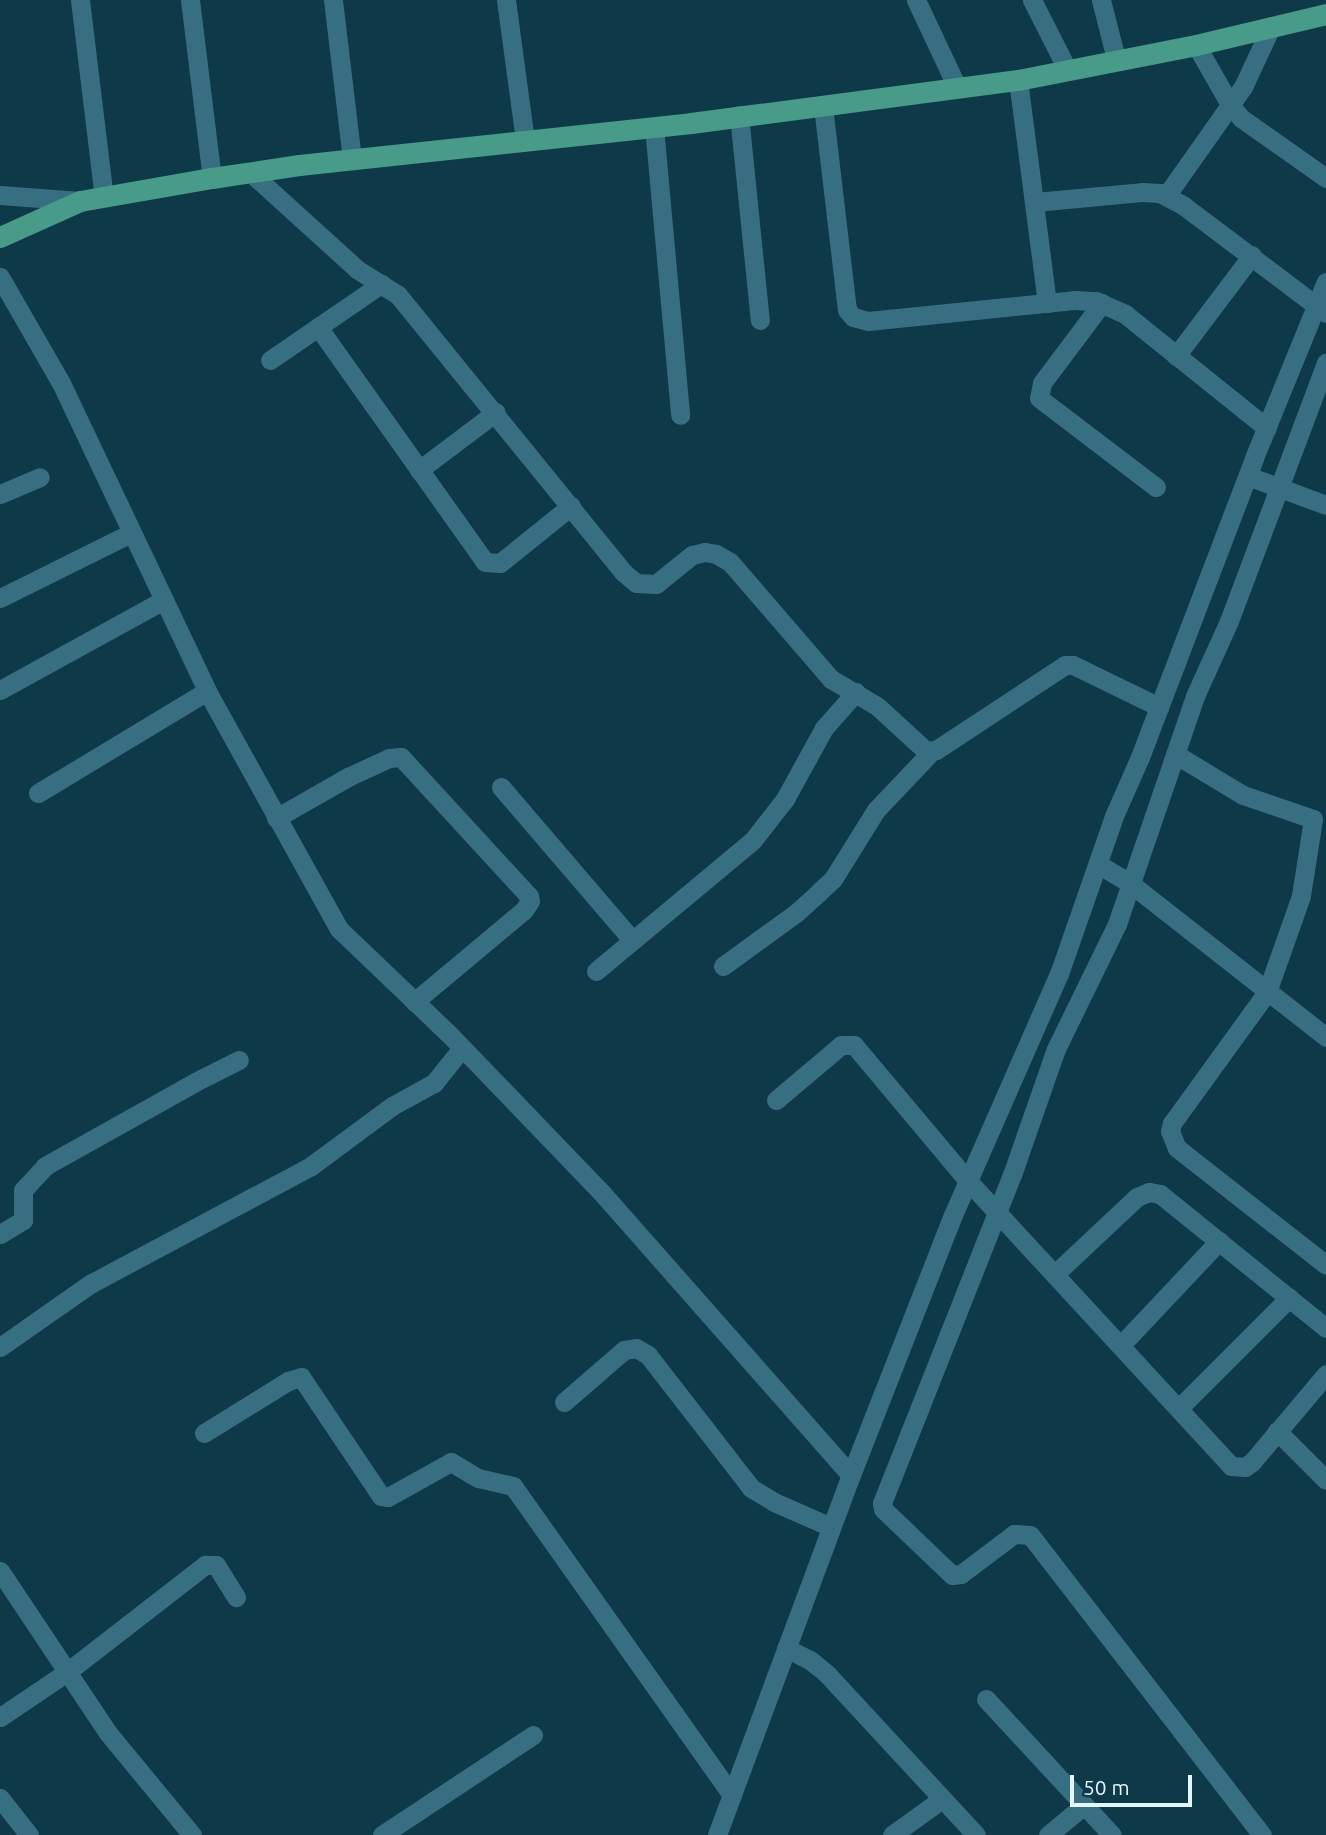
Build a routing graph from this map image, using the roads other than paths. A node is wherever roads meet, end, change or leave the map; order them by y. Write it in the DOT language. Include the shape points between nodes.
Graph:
graph roads {
  1 [pos="80,0"];
  2 [pos="190,0"];
  3 [pos="333,0"];
  4 [pos="506,0"];
  5 [pos="916,0"];
  6 [pos="1032,0"];
  7 [pos="1101,0"];
  8 [pos="1326,14"];
  9 [pos="1271,27"];
  10 [pos="1196,45"];
  11 [pos="1116,60"];
  12 [pos="1067,69"];
  13 [pos="1018,79"];
  14 [pos="957,87"];
  15 [pos="823,106"];
  16 [pos="1231,106"];
  17 [pos="739,115"];
  18 [pos="654,127"];
  19 [pos="524,140"];
  20 [pos="352,159"];
  21 [pos="251,173"];
  22 [pos="212,178"];
  23 [pos="1326,178"];
  24 [pos="0,195"];
  25 [pos="1166,196"];
  26 [pos="104,197"];
  27 [pos="80,201"];
  28 [pos="1035,202"];
  29 [pos="0,237"];
  30 [pos="1252,255"];
  31 [pos="0,277"];
  32 [pos="1326,282"];
  33 [pos="381,284"];
  34 [pos="1047,303"];
  35 [pos="1102,303"];
  36 [pos="1323,311"];
  37 [pos="760,320"];
  38 [pos="318,327"];
  39 [pos="1176,356"];
  40 [pos="270,360"];
  41 [pos="1326,363"];
  42 [pos="496,412"];
  43 [pos="680,415"];
  44 [pos="1267,428"];
  45 [pos="419,470"];
  46 [pos="40,477"];
  47 [pos="1264,483"];
  48 [pos="1156,487"];
  49 [pos="0,494"];
  50 [pos="1326,505"];
  51 [pos="571,506"];
  52 [pos="131,533"];
  53 [pos="0,598"];
  54 [pos="164,600"];
  55 [pos="0,691"];
  56 [pos="207,691"];
  57 [pos="856,692"];
  58 [pos="1159,706"];
  59 [pos="931,752"];
  60 [pos="1175,754"];
  61 [pos="501,787"];
  62 [pos="38,793"];
  63 [pos="276,818"];
  64 [pos="1115,874"];
  65 [pos="632,940"];
  66 [pos="723,966"];
  67 [pos="596,971"];
  68 [pos="1267,992"];
  69 [pos="414,1002"];
  70 [pos="1326,1037"];
  71 [pos="463,1048"];
  72 [pos="239,1060"];
  73 [pos="776,1100"];
  74 [pos="984,1197"];
  75 [pos="0,1234"];
  76 [pos="1219,1241"];
  77 [pos="1326,1265"];
  78 [pos="1056,1273"];
  79 [pos="1289,1298"];
  80 [pos="1326,1328"];
  81 [pos="1121,1345"];
  82 [pos="0,1347"];
  83 [pos="1326,1374"];
  84 [pos="564,1402"];
  85 [pos="1179,1408"];
  86 [pos="1277,1431"];
  87 [pos="204,1433"];
  88 [pos="851,1475"];
  89 [pos="1326,1480"];
  90 [pos="831,1527"];
  91 [pos="0,1572"];
  92 [pos="236,1597"];
  93 [pos="798,1654"];
  94 [pos="67,1672"];
  95 [pos="986,1699"];
  96 [pos="0,1717"];
  97 [pos="533,1734"];
  98 [pos="732,1795"];
  99 [pos="0,1798"];
  100 [pos="942,1799"];
  101 [pos="1083,1806"];
  102 [pos="29,1835"];
  103 [pos="192,1835"];
  104 [pos="382,1835"];
  105 [pos="717,1835"];
  106 [pos="892,1835"];
  107 [pos="976,1835"];
  108 [pos="1048,1835"];
  109 [pos="1112,1835"];
  110 [pos="1262,1835"];
  1 -- 26 [label="street"];
  2 -- 22 [label="street"];
  3 -- 20 [label="street"];
  4 -- 19 [label="street"];
  5 -- 14 [label="street"];
  6 -- 12 [label="street"];
  7 -- 11 [label="street"];
  8 -- 9 [label="main road"];
  9 -- 10 [label="main road"];
  9 -- 16 [label="street"];
  10 -- 11 [label="main road"];
  10 -- 16 [label="street"];
  11 -- 12 [label="main road"];
  12 -- 13 [label="main road"];
  13 -- 14 [label="main road"];
  13 -- 28 [label="street"];
  14 -- 15 [label="main road"];
  15 -- 17 [label="main road"];
  15 -- 34 [label="street" via="848,310 853,317 868,321"];
  16 -- 23 [label="street" via="1254,128"];
  16 -- 25 [label="street"];
  17 -- 18 [label="main road"];
  17 -- 37 [label="street"];
  18 -- 19 [label="main road"];
  18 -- 43 [label="street"];
  19 -- 20 [label="main road"];
  20 -- 21 [label="main road"];
  21 -- 22 [label="main road"];
  21 -- 33 [label="street" via="358,270"];
  22 -- 26 [label="main road"];
  24 -- 27 [label="street"];
  25 -- 28 [label="street" via="1142,192"];
  25 -- 30 [label="street"];
  26 -- 27 [label="main road"];
  27 -- 29 [label="main road"];
  28 -- 34 [label="street"];
  30 -- 36 [label="street"];
  30 -- 39 [label="street"];
  31 -- 52 [label="street" via="61,383"];
  32 -- 36 [label="street"];
  33 -- 38 [label="street"];
  33 -- 42 [label="street" via="398,295"];
  34 -- 35 [label="street"];
  35 -- 39 [label="street" via="1125,314"];
  35 -- 48 [label="street" via="1042,383 1039,398"];
  36 -- 44 [label="street"];
  38 -- 40 [label="street"];
  38 -- 45 [label="street"];
  39 -- 44 [label="street"];
  41 -- 47 [label="street"];
  42 -- 45 [label="street"];
  42 -- 51 [label="street"];
  44 -- 47 [label="street"];
  45 -- 51 [label="street" via="490,565 500,563"];
  46 -- 49 [label="street"];
  47 -- 50 [label="street"];
  47 -- 58 [label="street"];
  47 -- 60 [label="street" via="1229,621"];
  51 -- 57 [label="street" via="636,583 656,583 692,555 716,554 730,562 823,672"];
  52 -- 53 [label="street"];
  52 -- 54 [label="street"];
  54 -- 55 [label="street"];
  54 -- 56 [label="street"];
  56 -- 62 [label="street"];
  56 -- 63 [label="street"];
  57 -- 59 [label="street"];
  57 -- 65 [label="street" via="824,728 785,799 753,840"];
  58 -- 59 [label="street" via="1065,665"];
  58 -- 64 [label="street" via="1114,816"];
  59 -- 66 [label="street" via="876,810 820,892"];
  60 -- 64 [label="street"];
  60 -- 68 [label="street" via="1243,795 1313,819 1301,896"];
  61 -- 65 [label="street"];
  63 -- 69 [label="street" via="339,929"];
  63 -- 69 [label="street" via="348,777 393,756 401,757 529,896 524,910"];
  64 -- 68 [label="street"];
  64 -- 74 [label="street" via="1059,974 1016,1066"];
  64 -- 74 [label="street" via="1101,961"];
  65 -- 67 [label="street"];
  68 -- 70 [label="street"];
  68 -- 77 [label="street" via="1172,1123 1172,1140"];
  69 -- 71 [label="street"];
  71 -- 82 [label="street" via="434,1083 392,1106 311,1166 90,1284"];
  71 -- 88 [label="street" via="602,1194"];
  72 -- 75 [label="street" via="45,1166 23,1190 23,1220"];
  73 -- 74 [label="street" via="841,1045 853,1045"];
  74 -- 78 [label="street"];
  74 -- 88 [label="street"];
  74 -- 110 [label="street" via="882,1500 883,1509 952,1575 961,1574 1014,1534 1030,1535"];
  76 -- 78 [label="street" via="1169,1199 1149,1192 1137,1197"];
  76 -- 79 [label="street"];
  76 -- 81 [label="street"];
  78 -- 81 [label="street"];
  79 -- 80 [label="street"];
  79 -- 85 [label="street"];
  81 -- 85 [label="street"];
  83 -- 86 [label="street"];
  84 -- 90 [label="street" via="624,1350 636,1348 648,1355 751,1489"];
  85 -- 86 [label="street" via="1236,1468 1252,1462"];
  86 -- 89 [label="street"];
  87 -- 98 [label="street" via="301,1377 381,1496 388,1497 447,1463 478,1478 513,1486"];
  88 -- 90 [label="street"];
  90 -- 93 [label="street"];
  91 -- 94 [label="street"];
  92 -- 94 [label="street" via="216,1565 205,1565"];
  93 -- 98 [label="street"];
  93 -- 100 [label="street"];
  94 -- 96 [label="street"];
  94 -- 103 [label="street" via="108,1732"];
  95 -- 101 [label="street"];
  97 -- 104 [label="street"];
  98 -- 105 [label="street"];
  99 -- 102 [label="street"];
  100 -- 106 [label="street"];
  100 -- 107 [label="street"];
  101 -- 108 [label="street"];
  101 -- 109 [label="street"];
}
